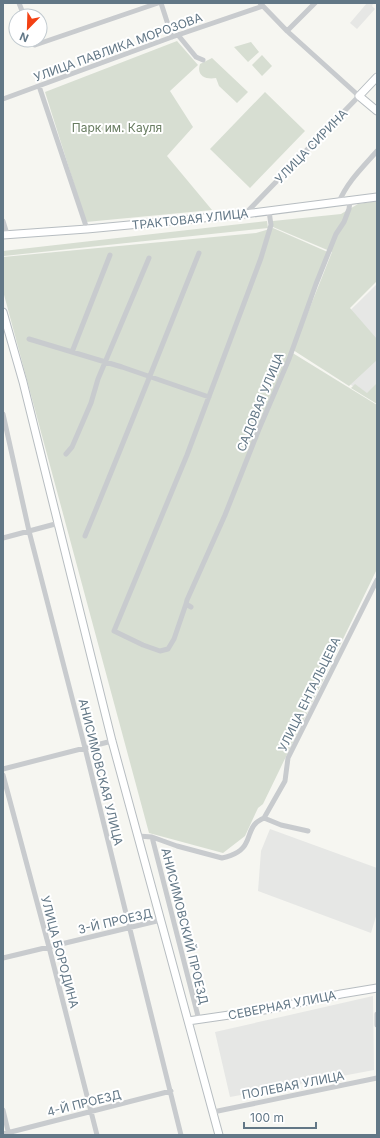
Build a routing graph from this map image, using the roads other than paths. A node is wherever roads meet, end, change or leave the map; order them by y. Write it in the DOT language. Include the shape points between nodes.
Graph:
graph roads {
  1 [pos="159,3"];
  2 [pos="315,3"];
  3 [pos="261,5"];
  4 [pos="287,31"];
  5 [pos="175,36"];
  6 [pos="48,39"];
  7 [pos="203,60"];
  8 [pos="377,77"];
  9 [pos="39,86"];
  10 [pos="359,96"];
  11 [pos="3,99"];
  12 [pos="377,111"];
  13 [pos="377,151"];
  14 [pos="377,197"];
  15 [pos="350,201"];
  16 [pos="340,202"];
  17 [pos="269,211"];
  18 [pos="245,214"];
  19 [pos="3,220"];
  20 [pos="87,230"];
  21 [pos="5,234"];
  22 [pos="198,253"];
  23 [pos="110,255"];
  24 [pos="150,258"];
  25 [pos="3,312"];
  26 [pos="29,339"];
  27 [pos="72,352"];
  28 [pos="106,362"];
  29 [pos="150,376"];
  30 [pos="209,397"];
  31 [pos="3,414"];
  32 [pos="66,454"];
  33 [pos="59,523"];
  34 [pos="29,531"];
  35 [pos="85,536"];
  36 [pos="3,538"];
  37 [pos="377,580"];
  38 [pos="112,741"];
  39 [pos="85,748"];
  40 [pos="3,769"];
  41 [pos="3,775"];
  42 [pos="264,818"];
  43 [pos="308,831"];
  44 [pos="138,836"];
  45 [pos="152,837"];
  46 [pos="161,920"];
  47 [pos="130,928"];
  48 [pos="49,947"];
  49 [pos="3,958"];
  50 [pos="377,988"];
  51 [pos="377,1014"];
  52 [pos="199,1020"];
  53 [pos="188,1022"];
  54 [pos="377,1025"];
  55 [pos="377,1078"];
  56 [pos="171,1091"];
  57 [pos="3,1110"];
  58 [pos="91,1111"];
  59 [pos="213,1112"];
  60 [pos="3,1134"];
  61 [pos="9,1134"];
  62 [pos="97,1135"];
  63 [pos="181,1135"];
  64 [pos="219,1135"];
  1 -- 5 [label="street"];
  1 -- 6 [label="street"];
  2 -- 4 [label="street"];
  3 -- 4 [label="street"];
  3 -- 5 [label="street, УЛИЦА ПАВЛИКА МОРОЗОВА"];
  4 -- 10 [label="street"];
  5 -- 7 [label="street" via="196,57"];
  5 -- 9 [label="street, УЛИЦА ПАВЛИКА МОРОЗОВА"];
  8 -- 10 [label="street, УЛИЦА СИРИНА"];
  9 -- 11 [label="street, УЛИЦА ПАВЛИКА МОРОЗОВА"];
  9 -- 20 [label="street"];
  10 -- 12 [label="street"];
  10 -- 18 [label="street, УЛИЦА СИРИНА"];
  13 -- 16 [label="street" via="342,194"];
  14 -- 15 [label="street, ТРАКТОВАЯ УЛИЦА"];
  15 -- 16 [label="street, ТРАКТОВАЯ УЛИЦА"];
  15 -- 30 [label="street, САДОВАЯ УЛИЦА" via="344,222 336,234 316,284 289,360 187,600 189,606 168,649 160,651 114,631"];
  16 -- 17 [label="street, ТРАКТОВАЯ УЛИЦА"];
  17 -- 18 [label="street, ТРАКТОВАЯ УЛИЦА"];
  17 -- 30 [label="street" via="271,225 261,258"];
  18 -- 20 [label="street, ТРАКТОВАЯ УЛИЦА"];
  19 -- 21 [label="street"];
  20 -- 21 [label="street, ТРАКТОВАЯ УЛИЦА"];
  22 -- 29 [label="street"];
  23 -- 27 [label="street"];
  24 -- 28 [label="street"];
  25 -- 33 [label="street"];
  26 -- 27 [label="street"];
  27 -- 28 [label="street"];
  28 -- 29 [label="street"];
  28 -- 32 [label="street" via="98,379 92,403 72,447"];
  29 -- 30 [label="street"];
  29 -- 35 [label="street"];
  31 -- 34 [label="street, АНИСИМОВСКАЯ УЛИЦА"];
  33 -- 34 [label="street"];
  33 -- 38 [label="street"];
  34 -- 36 [label="street"];
  34 -- 39 [label="street, АНИСИМОВСКАЯ УЛИЦА"];
  37 -- 42 [label="street, УЛИЦА ЕНТАЛЬЦЕВА" via="288,758 285,781"];
  38 -- 39 [label="street"];
  38 -- 44 [label="street"];
  39 -- 40 [label="street"];
  39 -- 47 [label="street, АНИСИМОВСКАЯ УЛИЦА"];
  41 -- 48 [label="street, УЛИЦА БОРОДИНА"];
  42 -- 43 [label="street"];
  42 -- 45 [label="street, УЛИЦА ЕНТАЛЬЦЕВА" via="256,822 251,829 242,849 228,857 222,858"];
  44 -- 45 [label="street, УЛИЦА ЕНТАЛЬЦЕВА"];
  44 -- 46 [label="street"];
  45 -- 52 [label="street, АНИСИМОВСКИЙ ПРОЕЗД"];
  46 -- 47 [label="street, 3-Й ПРОЕЗД"];
  46 -- 53 [label="street"];
  47 -- 48 [label="street, 3-Й ПРОЕЗД"];
  47 -- 56 [label="street, АНИСИМОВСКАЯ УЛИЦА"];
  48 -- 49 [label="street, 3-Й ПРОЕЗД"];
  48 -- 58 [label="street, УЛИЦА БОРОДИНА"];
  50 -- 52 [label="street, СЕВЕРНАЯ УЛИЦА"];
  51 -- 54 [label="street"];
  52 -- 53 [label="street, СЕВЕРНАЯ УЛИЦА"];
  53 -- 59 [label="street"];
  55 -- 59 [label="street, ПОЛЕВАЯ УЛИЦА"];
  56 -- 58 [label="street, 4-Й ПРОЕЗД"];
  56 -- 63 [label="street, АНИСИМОВСКАЯ УЛИЦА"];
  57 -- 61 [label="street"];
  58 -- 61 [label="street, 4-Й ПРОЕЗД"];
  58 -- 62 [label="street, УЛИЦА БОРОДИНА"];
  59 -- 64 [label="street"];
  60 -- 61 [label="street, 4-Й ПРОЕЗД"];
}
